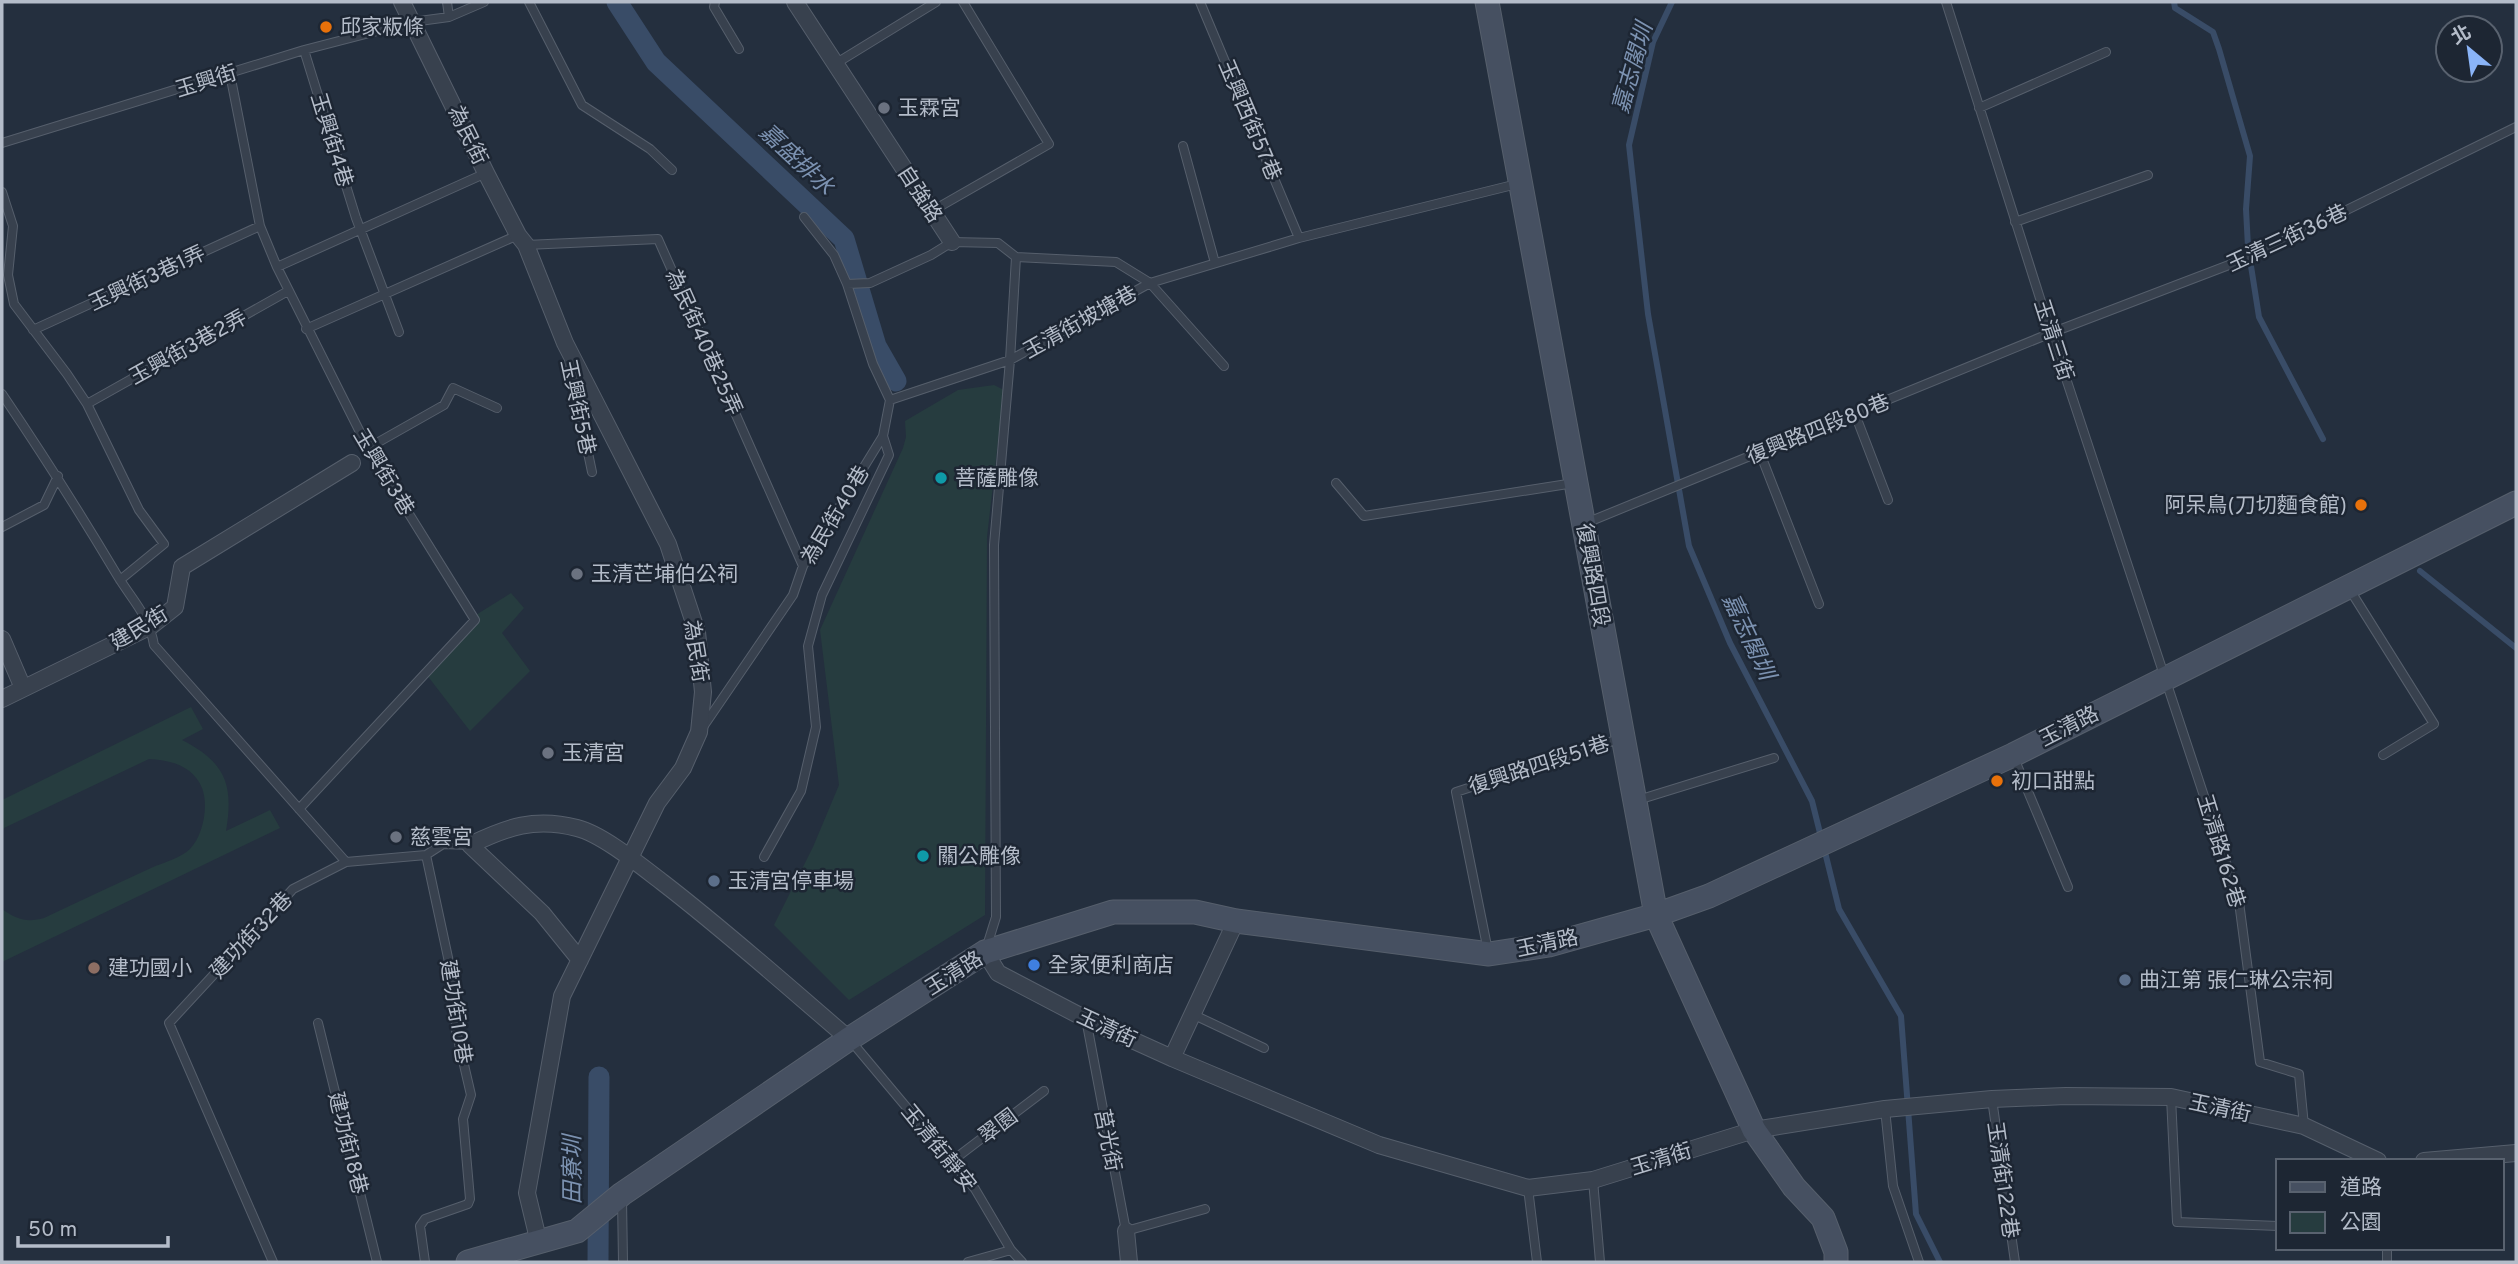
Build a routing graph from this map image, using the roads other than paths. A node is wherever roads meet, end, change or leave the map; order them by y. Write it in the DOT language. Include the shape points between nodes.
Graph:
graph roads {
  1 [pos="402,2"];
  2 [pos="447,2"];
  3 [pos="484,2"];
  4 [pos="529,2"];
  5 [pos="715,2"];
  6 [pos="795,2"];
  7 [pos="936,2"];
  8 [pos="963,2"];
  9 [pos="1200,2"];
  10 [pos="1488,2"];
  11 [pos="1945,2"];
  12 [pos="449,17"];
  13 [pos="412,22"];
  14 [pos="739,48"];
  15 [pos="304,50"];
  16 [pos="2106,52"];
  17 [pos="835,64"];
  18 [pos="230,74"];
  19 [pos="1979,108"];
  20 [pos="2516,127"];
  21 [pos="2,143"];
  22 [pos="1183,146"];
  23 [pos="672,170"];
  24 [pos="486,173"];
  25 [pos="2148,175"];
  26 [pos="1521,183"];
  27 [pos="2,192"];
  28 [pos="932,211"];
  29 [pos="804,217"];
  30 [pos="2015,222"];
  31 [pos="260,226"];
  32 [pos="360,230"];
  33 [pos="1300,238"];
  34 [pos="522,240"];
  35 [pos="952,242"];
  36 [pos="1016,257"];
  37 [pos="1215,263"];
  38 [pos="277,267"];
  39 [pos="1150,283"];
  40 [pos="847,284"];
  41 [pos="288,290"];
  42 [pos="386,296"];
  43 [pos="306,329"];
  44 [pos="33,330"];
  45 [pos="399,332"];
  46 [pos="2051,333"];
  47 [pos="565,343"];
  48 [pos="1010,360"];
  49 [pos="1224,366"];
  50 [pos="2,394"];
  51 [pos="890,400"];
  52 [pos="87,404"];
  53 [pos="497,408"];
  54 [pos="1855,414"];
  55 [pos="883,436"];
  56 [pos="368,448"];
  57 [pos="1760,453"];
  58 [pos="352,463"];
  59 [pos="592,472"];
  60 [pos="58,476"];
  61 [pos="1336,483"];
  62 [pos="1576,483"];
  63 [pos="1888,500"];
  64 [pos="2516,503"];
  65 [pos="1584,524"];
  66 [pos="2,527"];
  67 [pos="803,566"];
  68 [pos="120,580"];
  69 [pos="2348,587"];
  70 [pos="1819,604"];
  71 [pos="151,626"];
  72 [pos="2,639"];
  73 [pos="2164,678"];
  74 [pos="23,688"];
  75 [pos="2,699"];
  76 [pos="699,732"];
  77 [pos="1622,738"];
  78 [pos="2013,755"];
  79 [pos="2383,755"];
  80 [pos="1774,758"];
  81 [pos="1635,801"];
  82 [pos="299,809"];
  83 [pos="470,845"];
  84 [pos="426,855"];
  85 [pos="764,857"];
  86 [pos="631,858"];
  87 [pos="346,862"];
  88 [pos="2068,887"];
  89 [pos="1656,915"];
  90 [pos="1236,921"];
  91 [pos="985,952"];
  92 [pos="1489,954"];
  93 [pos="580,960"];
  94 [pos="1192,1014"];
  95 [pos="1086,1019"];
  96 [pos="318,1023"];
  97 [pos="849,1039"];
  98 [pos="1264,1048"];
  99 [pos="1172,1058"];
  100 [pos="1044,1091"];
  101 [pos="2171,1097"];
  102 [pos="1992,1099"];
  103 [pos="1885,1110"];
  104 [pos="2304,1126"];
  105 [pos="1755,1130"];
  106 [pos="2516,1153"];
  107 [pos="2374,1159"];
  108 [pos="2447,1159"];
  109 [pos="951,1161"];
  110 [pos="1592,1180"];
  111 [pos="1528,1188"];
  112 [pos="622,1194"];
  113 [pos="1205,1209"];
  114 [pos="2276,1226"];
  115 [pos="1126,1231"];
  116 [pos="539,1243"];
  117 [pos="1011,1251"];
  118 [pos="273,1262"];
  119 [pos="377,1262"];
  120 [pos="425,1262"];
  121 [pos="468,1262"];
  122 [pos="623,1262"];
  123 [pos="968,1262"];
  124 [pos="1022,1262"];
  125 [pos="1129,1262"];
  126 [pos="1538,1262"];
  127 [pos="1600,1262"];
  128 [pos="1836,1262"];
  129 [pos="1919,1262"];
  130 [pos="2015,1262"];
  1 -- 13 [label="street, 為民街"];
  2 -- 12 [label="lane"];
  3 -- 12 [label="lane, 玉興街"];
  4 -- 23 [label="lane" via="582,105 650,149"];
  5 -- 14 [label="lane"];
  6 -- 17 [label="street, 自強路"];
  7 -- 17 [label="lane"];
  8 -- 28 [label="lane" via="1049,144"];
  9 -- 33 [label="lane, 玉興西街57巷"];
  10 -- 26 [label="street, 復興路四段"];
  11 -- 19 [label="lane, 玉清三街"];
  12 -- 13 [label="lane, 玉興街"];
  13 -- 15 [label="lane, 玉興街"];
  13 -- 24 [label="street, 為民街"];
  15 -- 18 [label="lane, 玉興街"];
  15 -- 32 [label="lane, 玉興街4巷"];
  16 -- 19 [label="lane"];
  17 -- 28 [label="street, 自強路"];
  18 -- 21 [label="lane, 玉興街"];
  18 -- 31 [label="lane, 玉興街3巷"];
  19 -- 30 [label="lane, 玉清三街"];
  20 -- 46 [label="lane, 玉清三街36巷" via="2255,255"];
  22 -- 37 [label="lane"];
  24 -- 32 [label="lane"];
  24 -- 34 [label="street, 為民街"];
  25 -- 30 [label="lane"];
  26 -- 33 [label="lane, 玉清街坡塘巷"];
  26 -- 62 [label="street, 復興路四段"];
  27 -- 44 [label="lane" via="13,226 11,291 14,304"];
  28 -- 35 [label="street, 自強路"];
  29 -- 40 [label="lane" via="834,255"];
  30 -- 46 [label="lane, 玉清三街"];
  31 -- 38 [label="lane, 玉興街3巷"];
  31 -- 44 [label="lane, 玉興街3巷1弄"];
  32 -- 38 [label="lane"];
  32 -- 42 [label="lane, 玉興街4巷"];
  33 -- 37 [label="lane, 玉清街坡塘巷"];
  34 -- 42 [label="lane"];
  34 -- 47 [label="street, 為民街"];
  34 -- 67 [label="lane, 為民街40巷25弄" via="658,239"];
  35 -- 36 [label="lane, 自強路" via="998,243"];
  35 -- 40 [label="lane" via="870,283"];
  36 -- 39 [label="lane" via="1116,262"];
  36 -- 48 [label="lane"];
  37 -- 39 [label="lane, 玉清街坡塘巷"];
  38 -- 41 [label="lane, 玉興街3巷"];
  39 -- 48 [label="lane, 玉清街坡塘巷"];
  39 -- 49 [label="lane"];
  40 -- 51 [label="lane"];
  41 -- 43 [label="lane, 玉興街3巷"];
  41 -- 52 [label="lane, 玉興街3巷2弄"];
  42 -- 43 [label="lane"];
  42 -- 45 [label="lane, 玉興街4巷"];
  43 -- 56 [label="lane, 玉興街3巷"];
  44 -- 52 [label="lane"];
  46 -- 54 [label="lane, 復興路四段80巷"];
  46 -- 73 [label="lane, 玉清三街"];
  47 -- 59 [label="lane, 玉興街5巷"];
  47 -- 76 [label="street, 為民街" via="668,544 697,632 703,692"];
  48 -- 51 [label="lane"];
  48 -- 91 [label="lane, 玉清街坡塘巷" via="994,545 996,917"];
  50 -- 60 [label="lane"];
  51 -- 55 [label="lane, 為民街40巷"];
  52 -- 68 [label="lane" via="139,510 164,544"];
  53 -- 56 [label="lane" via="453,388 444,405"];
  54 -- 57 [label="lane, 復興路四段80巷"];
  54 -- 63 [label="lane"];
  55 -- 67 [label="lane, 為民街40巷"];
  55 -- 85 [label="lane" via="889,454 822,595 808,646 816,727 801,791"];
  56 -- 82 [label="lane, 玉興街3巷" via="475,620"];
  57 -- 65 [label="lane, 復興路四段80巷"];
  57 -- 70 [label="lane"];
  58 -- 71 [label="street, 建民街" via="182,567 175,607"];
  60 -- 66 [label="lane" via="44,505"];
  60 -- 68 [label="lane"];
  61 -- 62 [label="lane" via="1364,516"];
  62 -- 65 [label="street, 復興路四段"];
  64 -- 69 [label="street, 玉清路"];
  65 -- 77 [label="street, 復興路四段"];
  67 -- 76 [label="lane, 為民街40巷" via="793,595"];
  68 -- 71 [label="lane"];
  69 -- 73 [label="street, 玉清路"];
  69 -- 79 [label="lane" via="2434,724"];
  71 -- 74 [label="street, 建民街"];
  71 -- 82 [label="lane" via="154,645"];
  72 -- 74 [label="street"];
  73 -- 78 [label="street, 玉清路"];
  73 -- 104 [label="lane, 玉清路162巷" via="2239,902 2260,1062 2299,1074"];
  74 -- 75 [label="street, 建民街"];
  76 -- 86 [label="street, 為民街"];
  77 -- 81 [label="street, 復興路四段"];
  77 -- 92 [label="lane, 復興路四段51巷" via="1457,792"];
  78 -- 88 [label="lane"];
  78 -- 89 [label="street, 玉清路" via="1709,896"];
  80 -- 81 [label="lane"];
  81 -- 89 [label="street, 復興路四段"];
  82 -- 87 [label="lane"];
  83 -- 84 [label="lane, 建功街32巷" via="443,844"];
  83 -- 86 [label="street, 建功街32巷" via="520,824 548,823 581,829"];
  83 -- 93 [label="street" via="542,913"];
  84 -- 87 [label="lane, 建功街32巷"];
  84 -- 120 [label="lane, 建功街10巷" via="461,1018 455,1026 471,1095 463,1119 470,1199 468,1204 425,1219 420,1226"];
  86 -- 93 [label="street, 為民街"];
  86 -- 97 [label="street, 建功街32巷" via="723,929"];
  87 -- 118 [label="lane, 建功街32巷" via="293,889 169,1023"];
  89 -- 92 [label="street, 玉清路" via="1549,945"];
  89 -- 105 [label="street, 復興路四段"];
  90 -- 91 [label="street, 玉清路" via="1195,912 1113,912"];
  90 -- 92 [label="street, 玉清路"];
  90 -- 94 [label="street"];
  91 -- 95 [label="street, 玉清街" via="998,973"];
  91 -- 97 [label="street, 玉清路"];
  93 -- 116 [label="street, 為民街" via="562,996 527,1193"];
  94 -- 98 [label="lane"];
  94 -- 99 [label="street"];
  95 -- 99 [label="street, 玉清街"];
  95 -- 115 [label="lane, 莒光街"];
  96 -- 119 [label="lane, 建功街18巷"];
  97 -- 109 [label="lane, 玉清街靜安"];
  97 -- 112 [label="street, 玉清路"];
  99 -- 111 [label="street, 玉清街" via="1379,1145"];
  100 -- 109 [label="lane, 翠園"];
  101 -- 102 [label="street, 玉清街"];
  101 -- 104 [label="street, 玉清街"];
  101 -- 114 [label="lane" via="2177,1222"];
  102 -- 103 [label="street, 玉清街"];
  102 -- 130 [label="lane, 玉清街122巷"];
  103 -- 105 [label="street, 玉清街"];
  103 -- 129 [label="lane" via="1893,1186"];
  104 -- 107 [label="street, 玉清街"];
  105 -- 110 [label="street, 玉清街"];
  105 -- 128 [label="street, 復興路四段" via="1822,1218"];
  106 -- 108 [label="street"];
  109 -- 117 [label="lane, 玉清街靜安" via="975,1189"];
  110 -- 111 [label="street, 玉清街"];
  110 -- 127 [label="lane"];
  111 -- 126 [label="lane"];
  112 -- 116 [label="street, 玉清路" via="577,1231"];
  112 -- 122 [label="lane"];
  113 -- 115 [label="lane"];
  115 -- 125 [label="street, 莒光街"];
  116 -- 121 [label="street"];
  117 -- 123 [label="lane"];
  117 -- 124 [label="lane, 玉清街靜安"];
}
